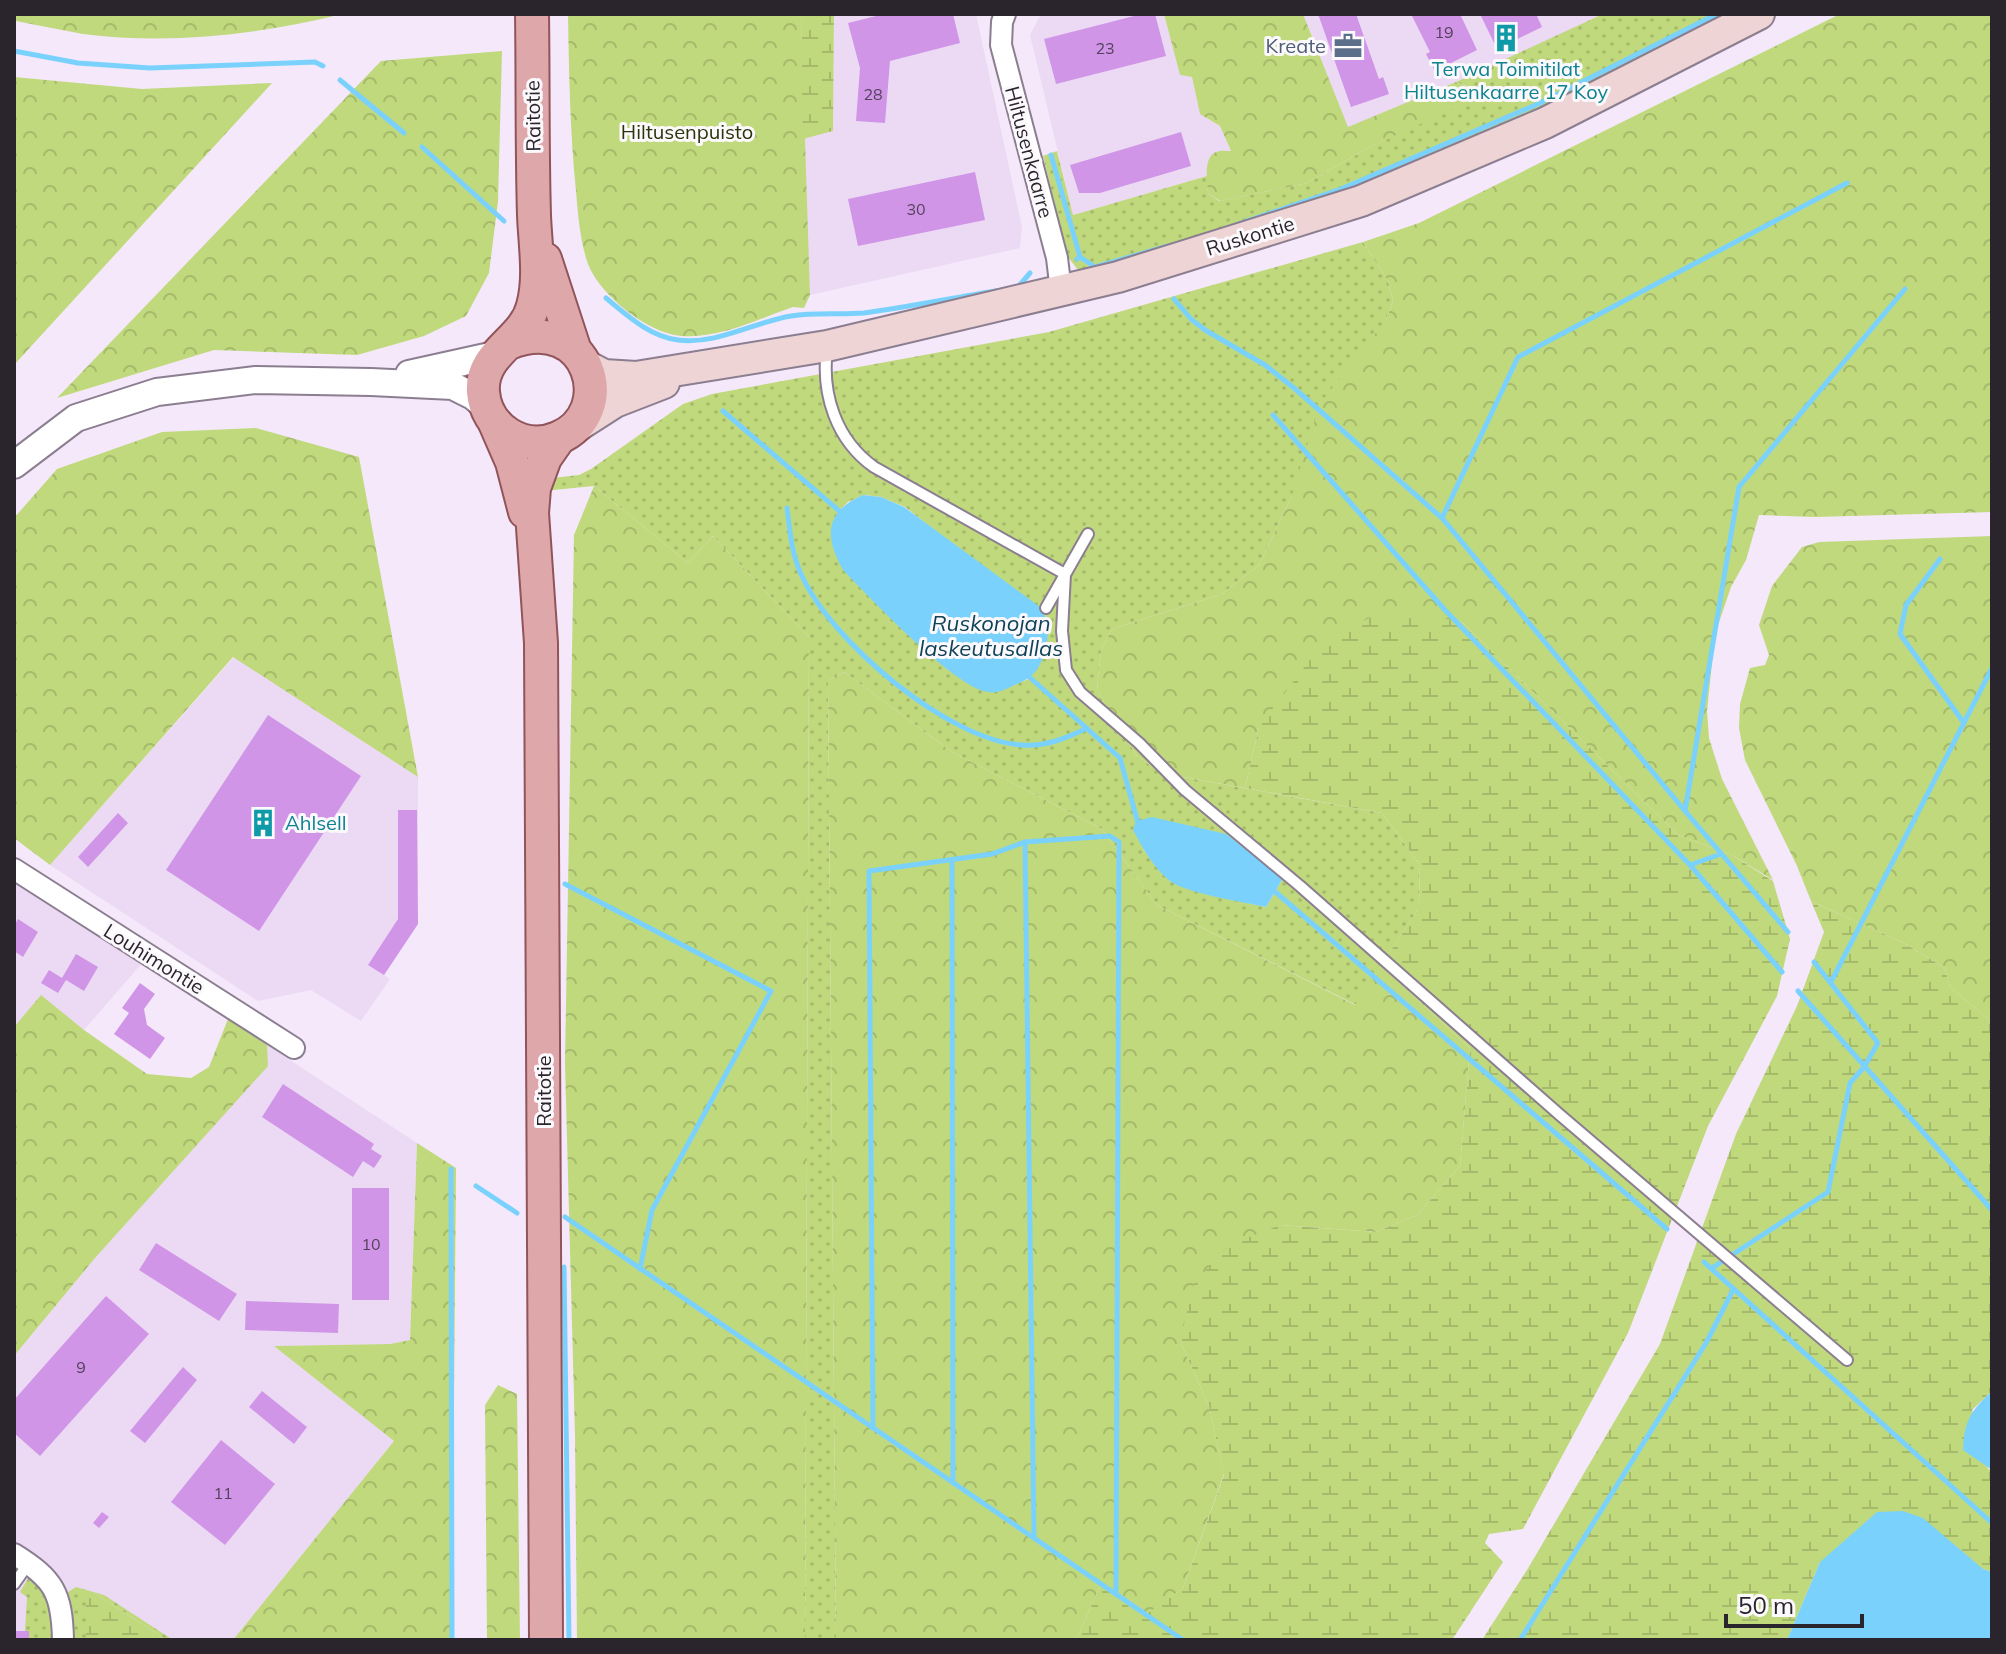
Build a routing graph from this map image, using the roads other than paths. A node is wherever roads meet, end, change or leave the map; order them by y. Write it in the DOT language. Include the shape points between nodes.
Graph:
graph roads {
  1 [pos="532,14"];
  2 [pos="1005,14"];
  3 [pos="1759,14"];
  4 [pos="534,217"];
  5 [pos="1061,291"];
  6 [pos="827,346"];
  7 [pos="502,349"];
  8 [pos="580,358"];
  9 [pos="708,366"];
  10 [pos="371,382"];
  11 [pos="490,415"];
  12 [pos="566,433"];
  13 [pos="14,465"];
  14 [pos="1088,534"];
  15 [pos="534,542"];
  16 [pos="1065,574"];
  17 [pos="1046,608"];
  18 [pos="14,869"];
  19 [pos="294,1048"];
  20 [pos="1847,1360"];
  21 [pos="21,1559"];
  22 [pos="14,1584"];
  23 [pos="63,1640"];
  24 [pos="546,1640"];
  1 -- 4 [label="main road, Raitotie"];
  2 -- 5 [label="street, Hiltusenkaarre" via="1001,45"];
  3 -- 5 [label="main road, Ruskontie" via="1545,123 1361,201"];
  4 -- 7 [label="main road, Raitotie" via="534,303 521,332"];
  4 -- 8 [label="main road, Raitotie"];
  5 -- 6 [label="main road, Ruskontie"];
  6 -- 9 [label="main road, Ruskontie"];
  6 -- 16 [label="lane" via="824,372 832,411 857,454"];
  7 -- 8 [label="main road" via="526,336 544,335 562,341"];
  7 -- 10 [label="street"];
  7 -- 11 [label="main road" via="486,371 483,389"];
  8 -- 9 [label="main road, Ruskontie" via="604,375 636,377"];
  8 -- 12 [label="main road" via="590,382 590,399 584,415"];
  9 -- 12 [label="main road, Ruskontie" via="615,402"];
  10 -- 11 [label="street" via="453,386 473,396"];
  10 -- 13 [label="street" via="256,380 157,392 76,418"];
  11 -- 12 [label="main road" via="508,435 526,442 543,443"];
  11 -- 15 [label="main road, Raitotie" via="512,462"];
  12 -- 15 [label="main road, Raitotie" via="537,474"];
  14 -- 16 [label="lane"];
  15 -- 24 [label="main road, Raitotie" via="543,761"];
  16 -- 17 [label="lane"];
  16 -- 20 [label="lane" via="1066,670 1080,692 1185,790"];
  18 -- 19 [label="street, Louhimontie"];
  21 -- 22 [label="lane"];
  21 -- 23 [label="street" via="56,1582"];
}
